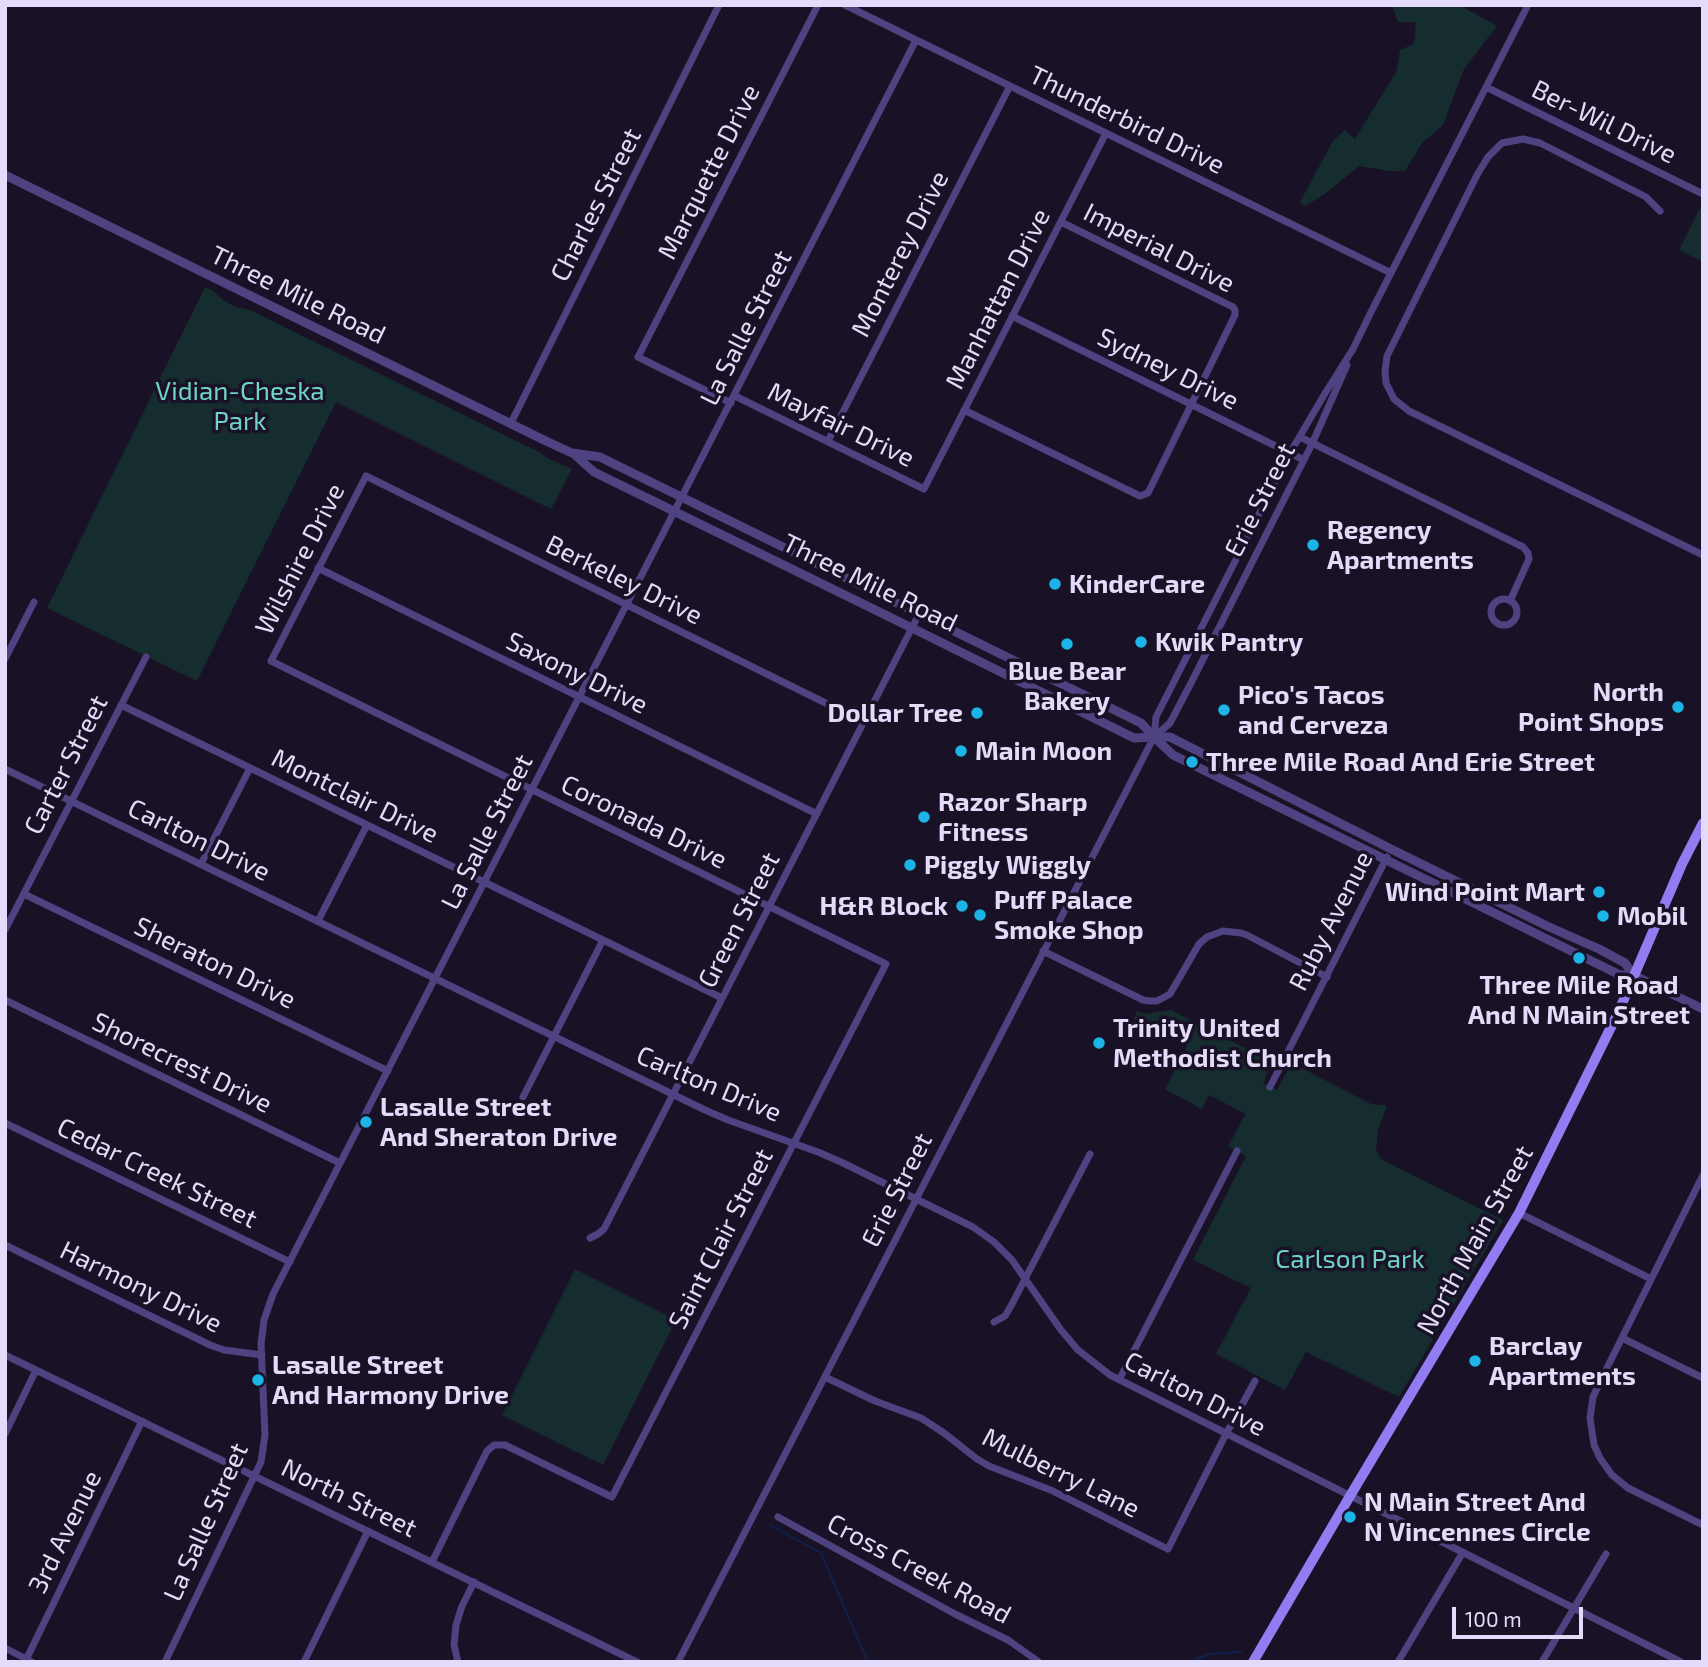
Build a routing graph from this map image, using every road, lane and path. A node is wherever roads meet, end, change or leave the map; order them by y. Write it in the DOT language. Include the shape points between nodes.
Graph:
graph roads {
  1 [pos="719,5"];
  2 [pos="818,5"];
  3 [pos="845,5"];
  4 [pos="1528,5"];
  5 [pos="916,40"];
  6 [pos="1010,86"];
  7 [pos="1486,87"];
  8 [pos="1106,133"];
  9 [pos="5,175"];
  10 [pos="1703,194"];
  11 [pos="1660,211"];
  12 [pos="1060,222"];
  13 [pos="1391,273"];
  14 [pos="1012,316"];
  15 [pos="1353,349"];
  16 [pos="638,357"];
  17 [pos="733,399"];
  18 [pos="1192,404"];
  19 [pos="964,410"];
  20 [pos="511,423"];
  21 [pos="1300,437"];
  22 [pos="828,442"];
  23 [pos="1312,444"];
  24 [pos="572,453"];
  25 [pos="1290,453"];
  26 [pos="1304,460"];
  27 [pos="366,476"];
  28 [pos="927,484"];
  29 [pos="681,498"];
  30 [pos="675,511"];
  31 [pos="1703,555"];
  32 [pos="318,568"];
  33 [pos="1224,582"];
  34 [pos="1238,589"];
  35 [pos="1510,600"];
  36 [pos="34,602"];
  37 [pos="627,605"];
  38 [pos="919,614"];
  39 [pos="912,628"];
  40 [pos="1191,647"];
  41 [pos="1206,654"];
  42 [pos="146,657"];
  43 [pos="5,659"];
  44 [pos="271,661"];
  45 [pos="579,697"];
  46 [pos="121,705"];
  47 [pos="864,722"];
  48 [pos="1154,737"];
  49 [pos="250,768"];
  50 [pos="5,769"];
  51 [pos="532,790"];
  52 [pos="71,802"];
  53 [pos="817,814"];
  54 [pos="1703,823"];
  55 [pos="367,825"];
  56 [pos="1391,849"];
  57 [pos="1386,859"];
  58 [pos="201,864"];
  59 [pos="484,883"];
  60 [pos="24,894"];
  61 [pos="769,907"];
  62 [pos="318,921"];
  63 [pos="5,930"];
  64 [pos="603,940"];
  65 [pos="1044,951"];
  66 [pos="886,964"];
  67 [pos="1633,975"];
  68 [pos="1328,977"];
  69 [pos="435,979"];
  70 [pos="722,998"];
  71 [pos="5,1000"];
  72 [pos="1703,1009"];
  73 [pos="554,1036"];
  74 [pos="388,1071"];
  75 [pos="1270,1087"];
  76 [pos="673,1094"];
  77 [pos="523,1097"];
  78 [pos="5,1123"];
  79 [pos="794,1143"];
  80 [pos="1237,1151"];
  81 [pos="1090,1154"];
  82 [pos="340,1163"];
  83 [pos="1703,1175"];
  84 [pos="916,1199"];
  85 [pos="1519,1213"];
  86 [pos="590,1238"];
  87 [pos="5,1245"];
  88 [pos="290,1262"];
  89 [pos="1026,1279"];
  90 [pos="1651,1279"];
  91 [pos="994,1322"];
  92 [pos="1622,1338"];
  93 [pos="5,1354"];
  94 [pos="261,1355"];
  95 [pos="37,1370"];
  96 [pos="825,1377"];
  97 [pos="1703,1378"];
  98 [pos="1119,1380"];
  99 [pos="1255,1381"];
  100 [pos="142,1421"];
  101 [pos="5,1434"];
  102 [pos="1226,1434"];
  103 [pos="255,1476"];
  104 [pos="1350,1496"];
  105 [pos="778,1517"];
  106 [pos="1703,1525"];
  107 [pos="368,1531"];
  108 [pos="1463,1552"];
  109 [pos="1606,1554"];
  110 [pos="432,1562"];
  111 [pos="474,1582"];
  112 [pos="1574,1607"];
  113 [pos="5,1648"];
  114 [pos="28,1661"];
  115 [pos="165,1662"];
  116 [pos="304,1662"];
  117 [pos="458,1662"];
  118 [pos="636,1662"];
  119 [pos="678,1662"];
  120 [pos="1039,1662"];
  121 [pos="1253,1662"];
  122 [pos="1398,1662"];
  123 [pos="1542,1662"];
  124 [pos="1681,1662"];
  1 -- 20 [label="street, Charles Street"];
  2 -- 16 [label="street, Marquette Drive"];
  3 -- 5 [label="street, Thunderbird Drive"];
  4 -- 7 [label="street, Erie Street"];
  5 -- 6 [label="street, Thunderbird Drive"];
  5 -- 17 [label="street, La Salle Street"];
  6 -- 8 [label="street, Thunderbird Drive"];
  6 -- 22 [label="street, Monterey Drive"];
  7 -- 10 [label="street, Ber-Wil Drive"];
  7 -- 13 [label="street, Erie Street"];
  8 -- 12 [label="street, Manhattan Drive"];
  8 -- 13 [label="street, Thunderbird Drive"];
  9 -- 20 [label="street, Three Mile Road"];
  11 -- 31 [label="street" via="1646,197 1540,143 1523,139 1502,144 1477,175 1393,345 1386,383 1394,399 1409,411"];
  12 -- 14 [label="street, Manhattan Drive"];
  12 -- 18 [label="street, Imperial Drive" via="1233,307 1235,314"];
  13 -- 15 [label="street, Erie Street"];
  14 -- 18 [label="street, Sydney Drive"];
  14 -- 19 [label="street, Manhattan Drive"];
  15 -- 21 [label="street, Erie Street"];
  15 -- 23 [label="street, Erie Street"];
  16 -- 17 [label="street, Mayfair Drive"];
  17 -- 22 [label="street, Mayfair Drive"];
  17 -- 29 [label="street, La Salle Street"];
  18 -- 19 [label="street" via="1144,496"];
  18 -- 25 [label="street, Sydney Drive"];
  19 -- 28 [label="street, Manhattan Drive"];
  20 -- 24 [label="street, Three Mile Road"];
  21 -- 23 [label="street"];
  21 -- 25 [label="street, Erie Street"];
  22 -- 28 [label="street, Mayfair Drive" via="924,489"];
  23 -- 26 [label="street, Erie Street"];
  23 -- 35 [label="street" via="1522,547 1529,559"];
  24 -- 29 [label="street, Three Mile Road" via="600,457"];
  24 -- 30 [label="street, Three Mile Road" via="594,472"];
  25 -- 26 [label="street, Sydney Drive"];
  25 -- 33 [label="street, Erie Street"];
  26 -- 34 [label="street, Erie Street"];
  27 -- 32 [label="street, Wilshire Drive"];
  27 -- 37 [label="street, Berkeley Drive"];
  29 -- 30 [label="street, La Salle Street"];
  29 -- 38 [label="street, Three Mile Road"];
  30 -- 37 [label="street, La Salle Street"];
  30 -- 39 [label="street, Three Mile Road"];
  32 -- 44 [label="street, Wilshire Drive"];
  32 -- 45 [label="street, Saxony Drive"];
  33 -- 34 [label="street"];
  33 -- 40 [label="street, Erie Street"];
  34 -- 41 [label="street, Erie Street"];
  36 -- 43 [label="street"];
  37 -- 45 [label="street, La Salle Street"];
  37 -- 47 [label="street, Berkeley Drive"];
  38 -- 39 [label="street, Green Street"];
  38 -- 48 [label="street, Three Mile Road" via="1141,723"];
  39 -- 47 [label="street, Green Street"];
  39 -- 48 [label="street, Three Mile Road" via="1134,738"];
  40 -- 41 [label="street"];
  40 -- 48 [label="street, Erie Street" via="1156,717"];
  41 -- 48 [label="street, Erie Street" via="1170,723"];
  42 -- 46 [label="street, Carter Street"];
  44 -- 51 [label="street, Coronada Drive"];
  45 -- 51 [label="street, La Salle Street"];
  45 -- 53 [label="street, Saxony Drive"];
  46 -- 49 [label="street, Montclair Drive"];
  46 -- 52 [label="street, Carter Street"];
  47 -- 53 [label="street, Green Street"];
  48 -- 56 [label="street, Three Mile Road" via="1170,737"];
  48 -- 57 [label="street, Three Mile Road" via="1173,755"];
  48 -- 65 [label="street, Erie Street"];
  49 -- 55 [label="street, Montclair Drive"];
  49 -- 58 [label="street"];
  50 -- 52 [label="street, Carlton Drive"];
  51 -- 59 [label="street, La Salle Street"];
  51 -- 61 [label="street, Coronada Drive"];
  52 -- 58 [label="street, Carlton Drive"];
  52 -- 60 [label="street, Carter Street"];
  53 -- 61 [label="street, Green Street"];
  54 -- 67 [label="main road, North Main Street"];
  55 -- 59 [label="street, Montclair Drive"];
  55 -- 62 [label="street"];
  56 -- 57 [label="street, Ruby Avenue"];
  56 -- 67 [label="street, Three Mile Road" via="1625,962"];
  57 -- 67 [label="street, Three Mile Road" via="1620,975"];
  57 -- 68 [label="street, Ruby Avenue"];
  58 -- 62 [label="street, Carlton Drive"];
  59 -- 64 [label="street, Montclair Drive"];
  59 -- 69 [label="street, La Salle Street"];
  60 -- 63 [label="street, Carter Street"];
  60 -- 74 [label="street, Sheraton Drive"];
  61 -- 66 [label="street, Coronada Drive"];
  61 -- 70 [label="street, Green Street"];
  62 -- 69 [label="street, Carlton Drive"];
  64 -- 70 [label="street, Montclair Drive"];
  64 -- 73 [label="street"];
  65 -- 68 [label="street" via="1150,1001 1170,994 1199,944 1223,931 1247,935"];
  65 -- 84 [label="street, Erie Street"];
  66 -- 79 [label="street, Saint Clair Street"];
  67 -- 72 [label="street, Three Mile Road"];
  67 -- 85 [label="main road, North Main Street"];
  68 -- 75 [label="street, Ruby Avenue"];
  69 -- 73 [label="street, Carlton Drive"];
  69 -- 74 [label="street, La Salle Street"];
  70 -- 76 [label="street, Green Street"];
  71 -- 82 [label="street, Shorecrest Drive"];
  73 -- 76 [label="street, Carlton Drive"];
  73 -- 77 [label="street"];
  74 -- 82 [label="street, La Salle Street"];
  76 -- 79 [label="street, Carlton Drive"];
  76 -- 86 [label="street, Green Street" via="604,1229"];
  78 -- 88 [label="street, Cedar Creek Street"];
  79 -- 84 [label="street, Carlton Drive"];
  79 -- 110 [label="street, Saint Clair Street" via="612,1497 505,1445 494,1445"];
  80 -- 98 [label="street"];
  81 -- 89 [label="street"];
  82 -- 88 [label="street, La Salle Street"];
  83 -- 90 [label="street"];
  84 -- 89 [label="street, Carlton Drive" via="984,1234"];
  84 -- 96 [label="street, Erie Street"];
  85 -- 90 [label="street"];
  85 -- 104 [label="main road, North Main Street"];
  87 -- 94 [label="street, Harmony Drive" via="210,1345"];
  88 -- 94 [label="street, La Salle Street" via="268,1308"];
  89 -- 91 [label="street" via="1004,1316"];
  89 -- 98 [label="street, Carlton Drive" via="1078,1350"];
  90 -- 92 [label="street"];
  92 -- 97 [label="street"];
  92 -- 106 [label="street" via="1593,1397 1594,1445 1612,1475 1628,1488"];
  93 -- 95 [label="street, North Street"];
  94 -- 103 [label="street, La Salle Street" via="265,1435"];
  95 -- 100 [label="street, North Street"];
  95 -- 101 [label="street"];
  96 -- 102 [label="street, Mulberry Lane" via="921,1418 989,1466 1053,1491 1168,1549"];
  96 -- 119 [label="street, Erie Street"];
  98 -- 102 [label="street, Carlton Drive"];
  99 -- 102 [label="street"];
  100 -- 103 [label="street, North Street"];
  100 -- 114 [label="street, 3rd Avenue"];
  102 -- 104 [label="street, Carlton Drive"];
  103 -- 107 [label="street, North Street"];
  103 -- 115 [label="street, La Salle Street"];
  104 -- 108 [label="street, Carlton Drive"];
  104 -- 121 [label="main road, North Main Street"];
  105 -- 120 [label="street, Cross Creek Road" via="1008,1640"];
  107 -- 110 [label="street, North Street"];
  107 -- 116 [label="street"];
  108 -- 112 [label="street, Carlton Drive"];
  108 -- 122 [label="street"];
  109 -- 112 [label="street"];
  110 -- 111 [label="street, North Street"];
  111 -- 117 [label="street" via="456,1625"];
  111 -- 118 [label="street, North Street"];
  112 -- 123 [label="street"];
  112 -- 124 [label="street, Carlton Drive"];
  113 -- 114 [label="street"];
}
